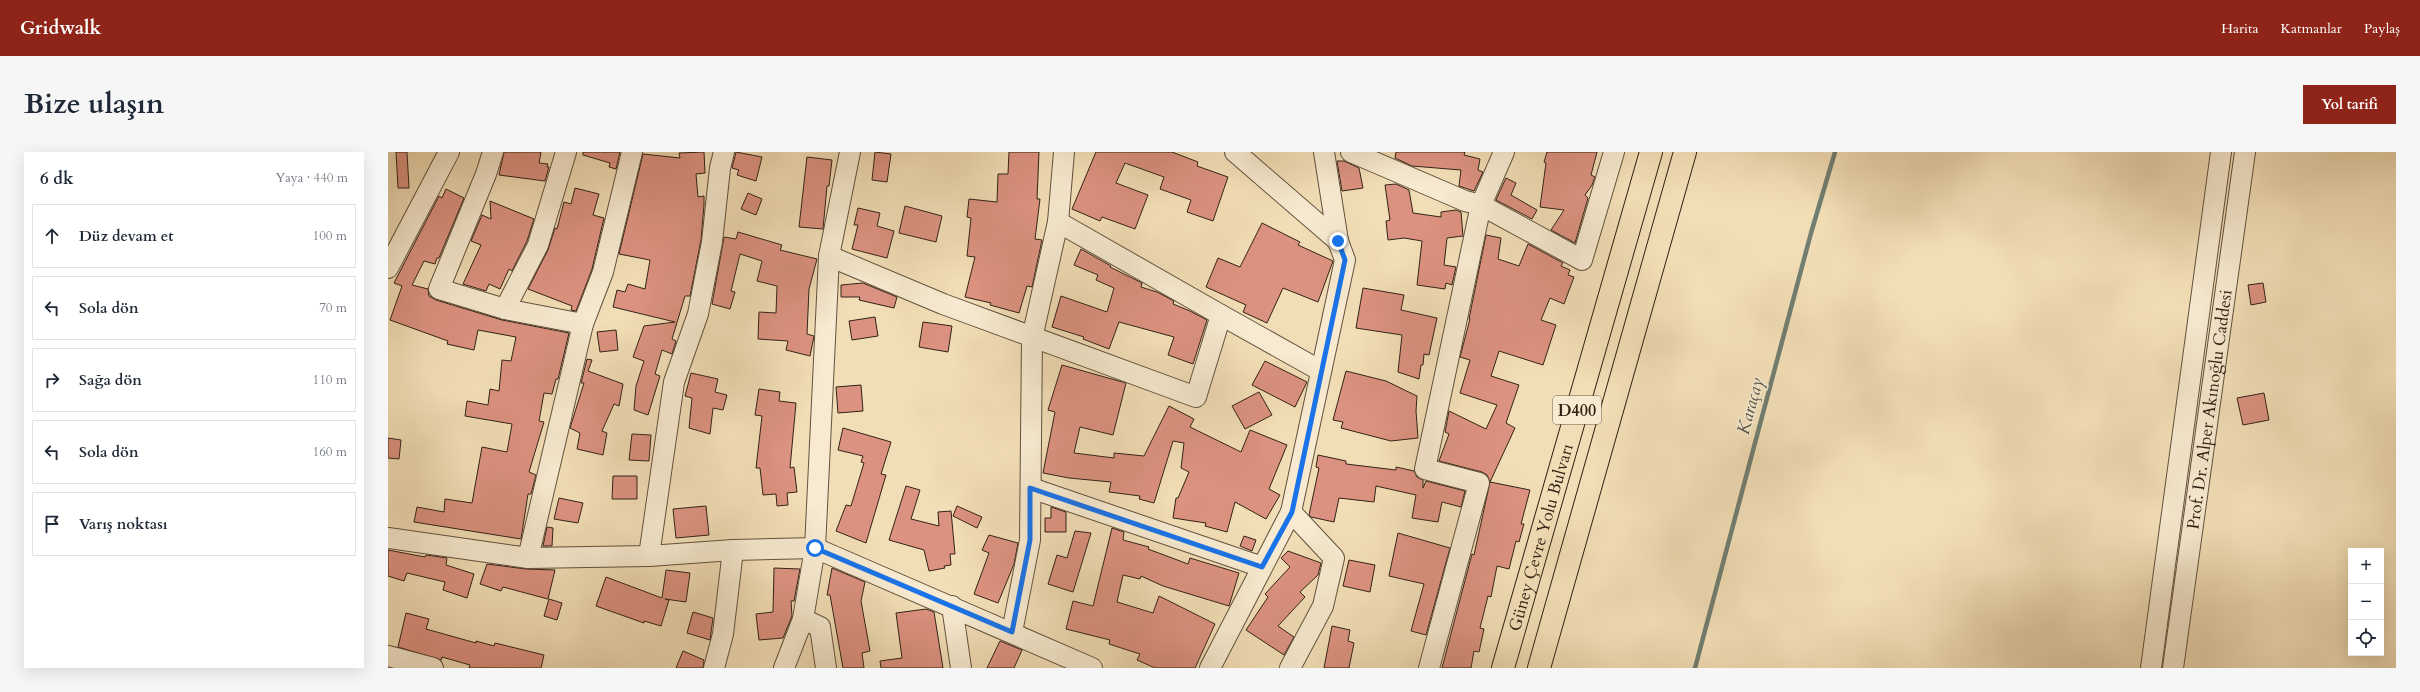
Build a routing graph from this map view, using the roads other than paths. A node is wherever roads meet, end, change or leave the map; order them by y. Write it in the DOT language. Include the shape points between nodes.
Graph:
graph roads {
  1 [pos="449,152"];
  2 [pos="493,152"];
  3 [pos="566,152"];
  4 [pos="632,152"];
  5 [pos="724,152"];
  6 [pos="850,152"];
  7 [pos="1064,152"];
  8 [pos="1235,152"];
  9 [pos="1324,152"];
  10 [pos="1351,152"];
  11 [pos="1504,152"];
  12 [pos="1614,152"];
  13 [pos="1651,152"];
  14 [pos="1685,152"];
  15 [pos="2221,152"];
  16 [pos="2245,152"];
  17 [pos="1480,205"];
  18 [pos="1058,222"];
  19 [pos="1338,241"];
  20 [pos="829,256"];
  21 [pos="388,268"];
  22 [pos="505,309"];
  23 [pos="1221,315"];
  24 [pos="583,324"];
  25 [pos="1032,338"];
  26 [pos="1321,371"];
  27 [pos="1030,488"];
  28 [pos="1292,512"];
  29 [pos="388,538"];
  30 [pos="815,548"];
  31 [pos="732,550"];
  32 [pos="649,556"];
  33 [pos="528,558"];
  34 [pos="1262,567"];
  35 [pos="952,606"];
  36 [pos="803,619"];
  37 [pos="1012,632"];
  38 [pos="388,656"];
  39 [pos="433,668"];
  40 [pos="714,668"];
  41 [pos="784,668"];
  42 [pos="826,668"];
  43 [pos="961,668"];
  44 [pos="1092,668"];
  45 [pos="1210,668"];
  46 [pos="1290,668"];
  47 [pos="1429,668"];
  48 [pos="1503,668"];
  49 [pos="1539,668"];
  50 [pos="2151,668"];
  51 [pos="2173,668"];
  1 -- 21 [label="street"];
  2 -- 22 [label="street" via="439,290"];
  3 -- 22 [label="street" via="538,245"];
  4 -- 24 [label="street" via="603,272"];
  5 -- 32 [label="street" via="712,242 698,314 674,382"];
  6 -- 20 [label="street"];
  7 -- 18 [label="street"];
  8 -- 19 [label="street"];
  9 -- 19 [label="street"];
  10 -- 17 [label="street" via="1465,201"];
  11 -- 17 [label="street"];
  12 -- 17 [label="street" via="1582,260"];
  13 -- 48 [label="highway, Güney Çevre Yolu Bulvarı / D400"];
  14 -- 49 [label="highway, Güney Çevre Yolu Bulvarı / D400"];
  15 -- 50 [label="street, Prof. Dr. Alper Akınoğlu Caddesi"];
  16 -- 51 [label="street, Prof. Dr. Alper Akınoğlu Caddesi"];
  17 -- 47 [label="street" via="1425,469 1479,483"];
  18 -- 23 [label="street"];
  18 -- 25 [label="street"];
  19 -- 26 [label="street" via="1345,260"];
  20 -- 25 [label="street"];
  20 -- 30 [label="street"];
  22 -- 24 [label="street"];
  23 -- 25 [label="street" via="1196,397"];
  23 -- 26 [label="street"];
  24 -- 33 [label="street"];
  25 -- 27 [label="street"];
  26 -- 28 [label="street"];
  27 -- 34 [label="street"];
  27 -- 37 [label="street" via="1030,540"];
  28 -- 34 [label="street"];
  28 -- 46 [label="street" via="1334,558 1322,606"];
  29 -- 33 [label="street"];
  30 -- 31 [label="street"];
  30 -- 35 [label="street"];
  30 -- 36 [label="street"];
  31 -- 32 [label="street"];
  31 -- 40 [label="street" via="723,634"];
  32 -- 33 [label="street"];
  34 -- 45 [label="street"];
  35 -- 37 [label="street"];
  35 -- 43 [label="street"];
  36 -- 41 [label="street"];
  36 -- 42 [label="street" via="820,627"];
  37 -- 44 [label="street"];
  38 -- 39 [label="street"];
}
